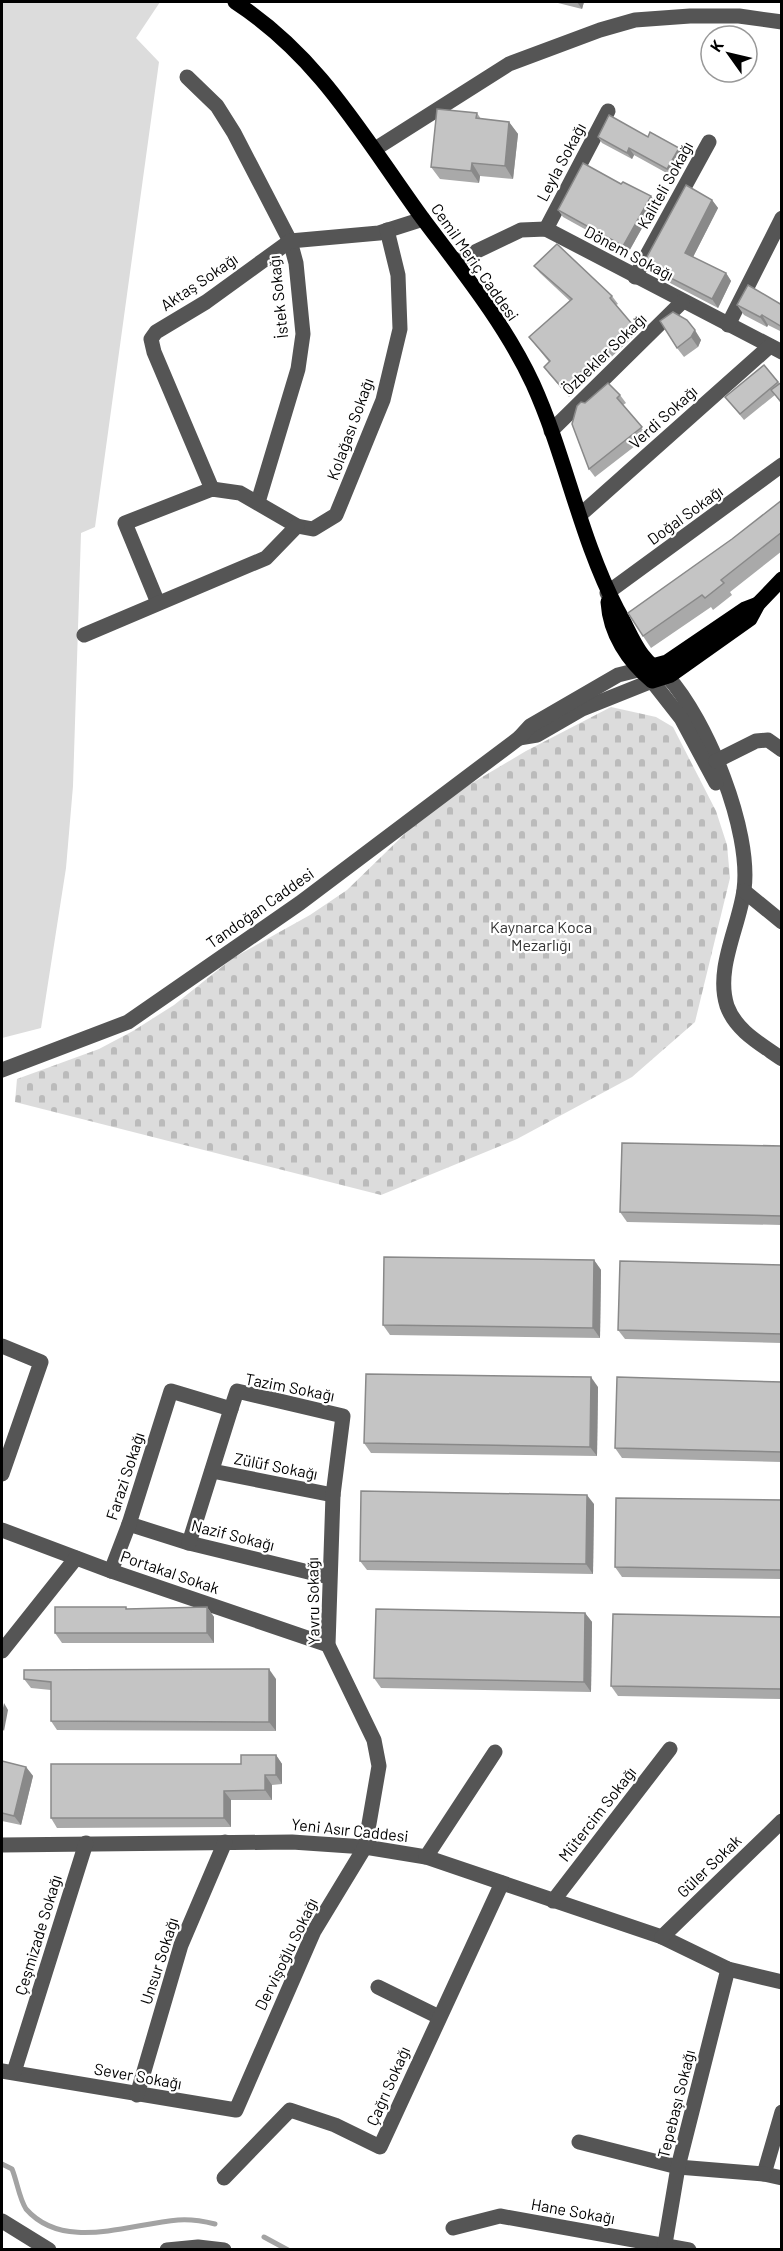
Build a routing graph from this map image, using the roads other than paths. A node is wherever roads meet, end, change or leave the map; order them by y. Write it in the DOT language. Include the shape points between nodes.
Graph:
graph roads {
  1 [pos="235,2"];
  2 [pos="782,22"];
  3 [pos="187,77"];
  4 [pos="608,111"];
  5 [pos="710,142"];
  6 [pos="375,149"];
  7 [pos="782,218"];
  8 [pos="423,219"];
  9 [pos="546,229"];
  10 [pos="387,230"];
  11 [pos="290,241"];
  12 [pos="456,261"];
  13 [pos="635,277"];
  14 [pos="682,302"];
  15 [pos="728,325"];
  16 [pos="776,349"];
  17 [pos="551,431"];
  18 [pos="782,465"];
  19 [pos="212,489"];
  20 [pos="258,502"];
  21 [pos="580,515"];
  22 [pos="297,526"];
  23 [pos="782,579"];
  24 [pos="607,593"];
  25 [pos="158,603"];
  26 [pos="84,635"];
  27 [pos="652,674"];
  28 [pos="782,750"];
  29 [pos="716,761"];
  30 [pos="737,820"];
  31 [pos="744,891"];
  32 [pos="782,922"];
  33 [pos="782,1059"];
  34 [pos="2,1070"];
  35 [pos="2,1346"];
  36 [pos="171,1391"];
  37 [pos="231,1409"];
  38 [pos="343,1416"];
  39 [pos="8,1437"];
  40 [pos="212,1471"];
  41 [pos="2,1474"];
  42 [pos="333,1496"];
  43 [pos="129,1524"];
  44 [pos="2,1530"];
  45 [pos="189,1543"];
  46 [pos="76,1558"];
  47 [pos="111,1571"];
  48 [pos="329,1577"];
  49 [pos="328,1645"];
  50 [pos="2,1652"];
  51 [pos="670,1749"];
  52 [pos="495,1752"];
  53 [pos="782,1821"];
  54 [pos="225,1842"];
  55 [pos="86,1843"];
  56 [pos="2,1845"];
  57 [pos="364,1846"];
  58 [pos="426,1857"];
  59 [pos="502,1883"];
  60 [pos="553,1901"];
  61 [pos="662,1937"];
  62 [pos="728,1969"];
  63 [pos="782,1982"];
  64 [pos="378,1987"];
  65 [pos="439,2017"];
  66 [pos="8,2072"];
  67 [pos="247,2080"];
  68 [pos="137,2095"];
  69 [pos="782,2112"];
  70 [pos="579,2142"];
  71 [pos="678,2167"];
  72 [pos="764,2174"];
  73 [pos="224,2178"];
  74 [pos="782,2178"];
  75 [pos="2,2221"];
  76 [pos="453,2228"];
  77 [pos="664,2247"];
  78 [pos="49,2250"];
  79 [pos="167,2250"];
  80 [pos="224,2250"];
  81 [pos="689,2250"];
  1 -- 6 [label="main road, Cemil Meriç Caddesi" via="280,34 307,61"];
  2 -- 6 [label="street" via="739,16 690,16 634,20 600,30 509,64"];
  3 -- 11 [label="street, İstek Sokağı" via="227,121"];
  4 -- 9 [label="street, Leyla Sokağı"];
  5 -- 13 [label="street, Kaliteli Sokağı"];
  6 -- 8 [label="main road, Cemil Meriç Caddesi"];
  7 -- 15 [label="street"];
  8 -- 10 [label="street, Aktaş Sokağı"];
  8 -- 12 [label="main road, Cemil Meriç Caddesi"];
  9 -- 12 [label="street" via="521,230"];
  9 -- 13 [label="street, Dönem Sokağı"];
  10 -- 11 [label="street, Aktaş Sokağı"];
  10 -- 22 [label="street, Kolağası Sokağı" via="398,275 400,329 383,400 336,515 313,529"];
  11 -- 19 [label="street, Aktaş Sokağı" via="151,339"];
  11 -- 20 [label="street, İstek Sokağı" via="303,334 298,369"];
  12 -- 17 [label="main road, Cemil Meriç Caddesi" via="524,367"];
  13 -- 14 [label="street, Dönem Sokağı"];
  14 -- 15 [label="street, Dönem Sokağı"];
  14 -- 17 [label="street, Özbekler Sokağı"];
  15 -- 16 [label="street, Dönem Sokağı"];
  16 -- 21 [label="street, Verdi Sokağı"];
  17 -- 21 [label="main road, Cemil Meriç Caddesi"];
  18 -- 24 [label="street, Doğal Sokağı"];
  19 -- 20 [label="street" via="231,491"];
  19 -- 25 [label="street" via="125,523"];
  20 -- 22 [label="street"];
  21 -- 24 [label="main road, Cemil Meriç Caddesi"];
  22 -- 25 [label="street" via="266,558"];
  23 -- 27 [label="main road" via="750,619"];
  24 -- 27 [label="main road, Cemil Meriç Caddesi"];
  25 -- 26 [label="street"];
  27 -- 29 [label="street, Cemil Meriç Caddesi" via="687,704"];
  27 -- 30 [label="street, Cemil Meriç Caddesi"];
  27 -- 34 [label="street, Tandoğan Caddesi" via="537,735 519,738 300,903 128,1022"];
  28 -- 29 [label="street" via="768,740 756,741"];
  29 -- 30 [label="street, Cemil Meriç Caddesi"];
  30 -- 31 [label="street, Cemil Meriç Caddesi" via="744,849"];
  31 -- 32 [label="street"];
  31 -- 33 [label="street, Cemil Meriç Caddesi" via="723,981 725,998 738,1025"];
  35 -- 39 [label="street" via="41,1362"];
  36 -- 37 [label="street, Tazim Sokağı"];
  36 -- 43 [label="street, Farazi Sokağı"];
  37 -- 38 [label="street, Tazim Sokağı" via="237,1391"];
  37 -- 40 [label="street"];
  38 -- 42 [label="street, Yavru Sokağı"];
  39 -- 41 [label="street"];
  40 -- 42 [label="street, Zülüf Sokağı"];
  40 -- 45 [label="street"];
  42 -- 48 [label="street, Yavru Sokağı"];
  43 -- 45 [label="street, Nazif Sokağı"];
  43 -- 47 [label="street, Farazi Sokağı"];
  44 -- 46 [label="street, Portakal Sokak"];
  45 -- 48 [label="street, Nazif Sokağı"];
  46 -- 47 [label="street, Portakal Sokak"];
  46 -- 50 [label="street"];
  47 -- 49 [label="street, Portakal Sokak"];
  48 -- 49 [label="street, Yavru Sokağı"];
  49 -- 57 [label="street, Yavru Sokağı" via="374,1740 379,1766"];
  51 -- 60 [label="street, Mütercim Sokağı"];
  52 -- 58 [label="street"];
  53 -- 61 [label="street, Güler Sokak"];
  54 -- 55 [label="street, Yeni Asır Caddesi"];
  54 -- 57 [label="street, Yeni Asır Caddesi"];
  54 -- 68 [label="street, Unsur Sokağı" via="181,1945"];
  55 -- 56 [label="street, Yeni Asır Caddesi"];
  55 -- 66 [label="street, Çeşmizade Sokağı"];
  57 -- 58 [label="street, Yeni Asır Caddesi"];
  57 -- 67 [label="street, Dervişoğlu Sokağı" via="314,1930"];
  58 -- 59 [label="street, Yeni Asır Caddesi"];
  59 -- 60 [label="street, Yeni Asır Caddesi"];
  59 -- 65 [label="street, Çağrı Sokağı"];
  60 -- 61 [label="street, Yeni Asır Caddesi"];
  61 -- 62 [label="street, Yeni Asır Caddesi"];
  62 -- 63 [label="street, Yeni Asır Caddesi"];
  62 -- 71 [label="street, Tepebaşı Sokağı"];
  64 -- 65 [label="street"];
  65 -- 73 [label="street, Çağrı Sokağı" via="380,2147 335,2125 290,2110"];
  66 -- 68 [label="street, Sever Sokağı"];
  67 -- 68 [label="street, Sever Sokağı" via="236,2110"];
  69 -- 72 [label="street"];
  70 -- 71 [label="street"];
  71 -- 72 [label="street"];
  71 -- 77 [label="street, Tepebaşı Sokağı"];
  72 -- 74 [label="street"];
  75 -- 78 [label="street"];
  76 -- 77 [label="street, Hane Sokağı" via="500,2216"];
  77 -- 81 [label="street, Hane Sokağı"];
  79 -- 80 [label="street"];
}
